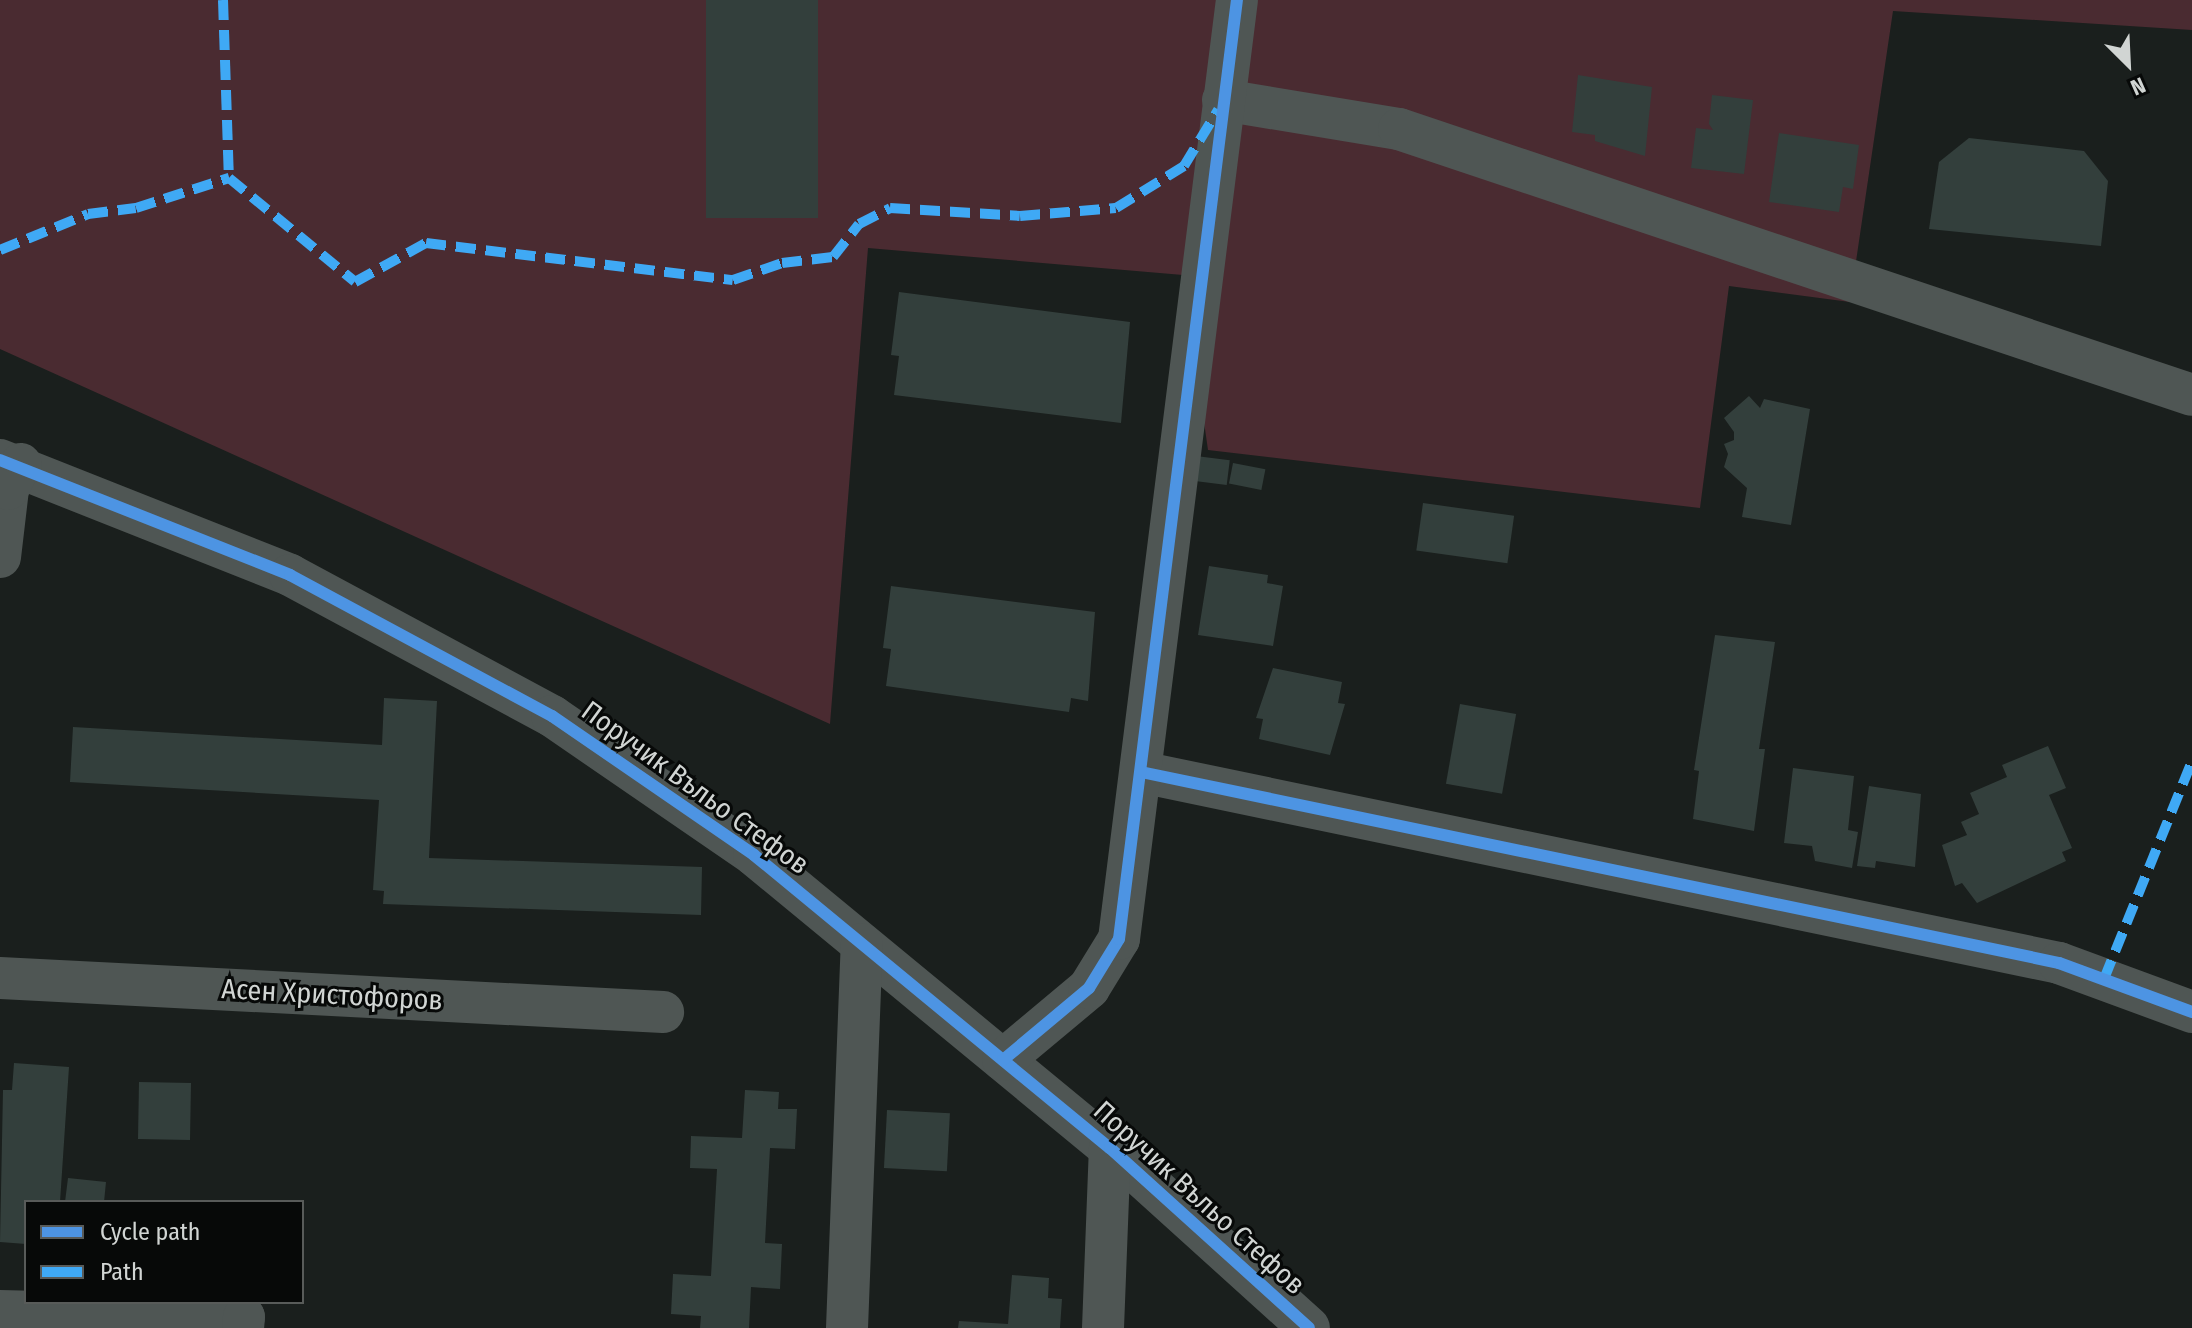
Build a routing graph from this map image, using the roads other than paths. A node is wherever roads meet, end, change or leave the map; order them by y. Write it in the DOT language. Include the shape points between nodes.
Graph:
graph roads {
  1 [pos="1237,0"];
  2 [pos="1223,100"];
  3 [pos="2192,395"];
  4 [pos="11,462"];
  5 [pos="0,557"];
  6 [pos="1141,772"];
  7 [pos="862,944"];
  8 [pos="0,978"];
  9 [pos="663,1012"];
  10 [pos="2192,1012"];
  11 [pos="1003,1060"];
  12 [pos="1110,1148"];
  13 [pos="0,1311"];
  14 [pos="243,1322"];
  15 [pos="847,1328"];
  16 [pos="1103,1328"];
  17 [pos="1309,1328"];
  1 -- 2 [label="street"];
  2 -- 3 [label="street" via="1399,129"];
  2 -- 6 [label="street"];
  4 -- 5 [label="street"];
  4 -- 7 [label="street, Поручик Въльо Стефов" via="290,575 552,716 754,855"];
  6 -- 10 [label="street" via="2059,963"];
  6 -- 11 [label="street" via="1119,939 1089,988"];
  7 -- 11 [label="street, Поручик Въльо Стефов"];
  7 -- 15 [label="street"];
  8 -- 9 [label="street, Асен Христофоров"];
  11 -- 12 [label="street, Поручик Въльо Стефов"];
  12 -- 16 [label="street"];
  12 -- 17 [label="street, Поручик Въльо Стефов"];
  13 -- 14 [label="street"];
}
